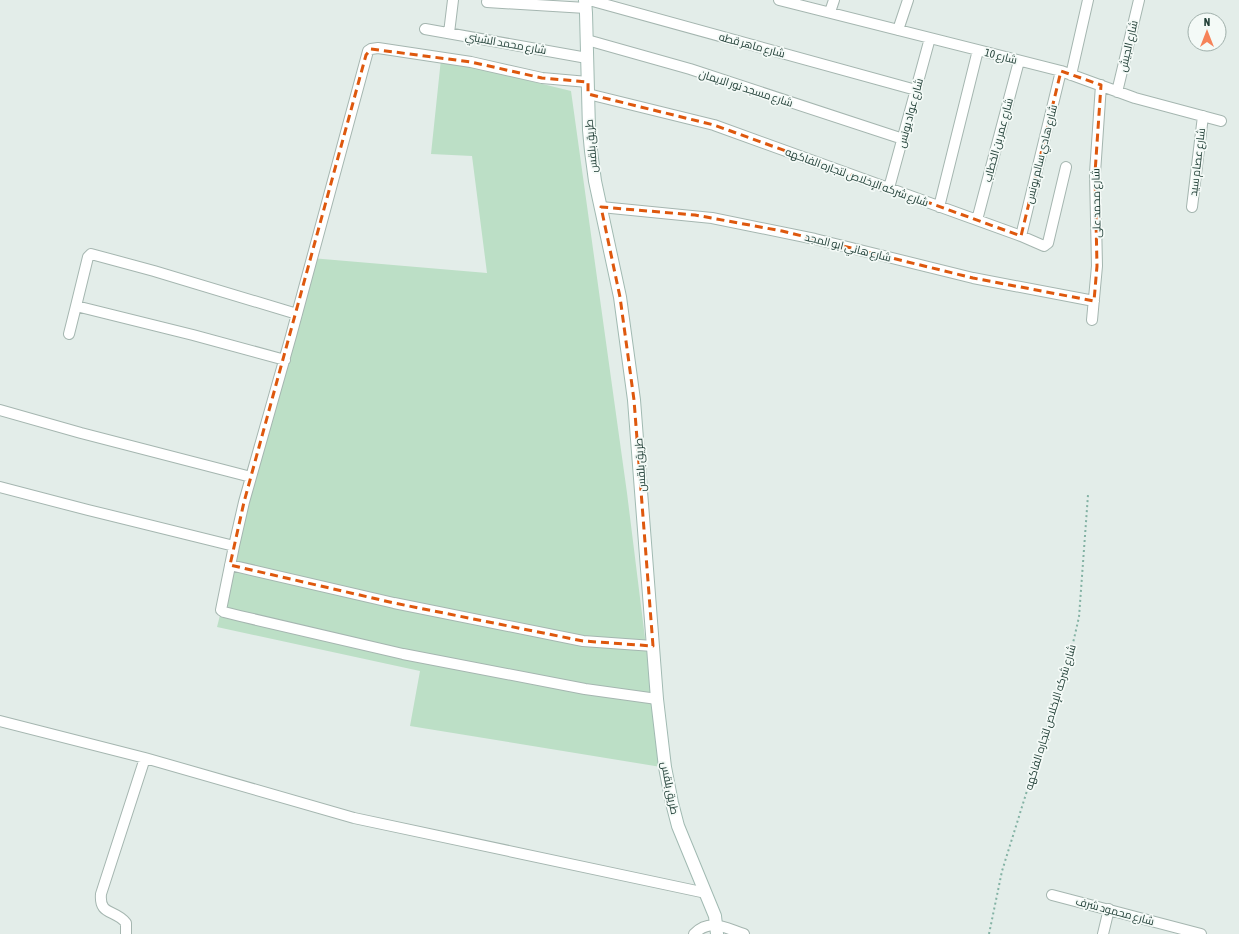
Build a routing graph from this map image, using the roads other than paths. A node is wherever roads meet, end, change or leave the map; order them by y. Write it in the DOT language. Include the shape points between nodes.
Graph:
graph roads {
  1 [pos="453,0"];
  2 [pos="834,0"];
  3 [pos="908,0"];
  4 [pos="1088,0"];
  5 [pos="1139,0"];
  6 [pos="785,1"];
  7 [pos="487,2"];
  8 [pos="586,3"];
  9 [pos="830,12"];
  10 [pos="425,29"];
  11 [pos="898,30"];
  12 [pos="449,33"];
  13 [pos="930,38"];
  14 [pos="587,40"];
  15 [pos="978,50"];
  16 [pos="587,58"];
  17 [pos="1019,61"];
  18 [pos="1066,73"];
  19 [pos="588,82"];
  20 [pos="1101,85"];
  21 [pos="916,90"];
  22 [pos="1117,92"];
  23 [pos="588,94"];
  24 [pos="1203,116"];
  25 [pos="1221,121"];
  26 [pos="903,139"];
  27 [pos="1066,168"];
  28 [pos="889,188"];
  29 [pos="600,207"];
  30 [pos="939,207"];
  31 [pos="1192,207"];
  32 [pos="977,220"];
  33 [pos="1021,236"];
  34 [pos="1094,301"];
  35 [pos="76,306"];
  36 [pos="297,314"];
  37 [pos="1092,320"];
  38 [pos="69,334"];
  39 [pos="284,360"];
  40 [pos="0,410"];
  41 [pos="251,477"];
  42 [pos="0,487"];
  43 [pos="234,546"];
  44 [pos="230,565"];
  45 [pos="653,646"];
  46 [pos="657,699"];
  47 [pos="0,721"];
  48 [pos="145,758"];
  49 [pos="706,893"];
  50 [pos="1052,895"];
  51 [pos="1109,910"];
  52 [pos="717,930"];
  53 [pos="126,934"];
  54 [pos="694,934"];
  55 [pos="744,934"];
  56 [pos="1103,934"];
  57 [pos="1201,934"];
  1 -- 12 [label="street"];
  2 -- 9 [label="street"];
  3 -- 11 [label="street"];
  4 -- 18 [label="street, شارع هادي سالم يونس"];
  5 -- 22 [label="street, شارع الجيش"];
  6 -- 9 [label="street, شارع 10"];
  7 -- 8 [label="street, شارع ماهر قطه"];
  8 -- 14 [label="main road, طريق بلقس"];
  8 -- 21 [label="street, شارع ماهر قطه"];
  9 -- 11 [label="street, شارع 10"];
  10 -- 12 [label="street, شارع محمد الشيني"];
  11 -- 13 [label="street, شارع 10"];
  12 -- 16 [label="street, شارع محمد الشيني"];
  13 -- 15 [label="street, شارع 10"];
  13 -- 21 [label="street, شارع عواد يونس"];
  14 -- 16 [label="main road, طريق بلقس"];
  14 -- 26 [label="street, شارع مسجد نور الايمان" via="690,69"];
  15 -- 17 [label="street, شارع 10"];
  15 -- 30 [label="street"];
  16 -- 19 [label="main road, طريق بلقس"];
  17 -- 18 [label="street, شارع 10"];
  17 -- 32 [label="street, شارع عمر بن الخطاب"];
  18 -- 20 [label="street, شارع 10"];
  18 -- 33 [label="street, شارع هادي سالم يونس"];
  19 -- 23 [label="main road, طريق بلقس"];
  19 -- 36 [label="street" via="542,78 471,62 371,48 368,51"];
  20 -- 22 [label="street, شارع 10"];
  20 -- 34 [label="street, شارع محمد على" via="1095,173 1097,266"];
  21 -- 26 [label="street, شارع عواد يونس"];
  22 -- 24 [label="street, شارع 10"];
  23 -- 28 [label="street, شارع شركه الإخلاص لتجاره الفاكهه" via="714,126"];
  23 -- 29 [label="main road, طريق بلقس" via="591,151"];
  24 -- 25 [label="street, شارع 10"];
  24 -- 31 [label="street, شارع عصام سيد"];
  26 -- 28 [label="street, شارع عواد يونس"];
  27 -- 33 [label="street, شارع شركه الإخلاص لتجاره الفاكهه" via="1047,245 1042,246"];
  28 -- 30 [label="street, شارع شركه الإخلاص لتجاره الفاكهه"];
  29 -- 34 [label="street, شارع هاني ابو المجد" via="712,218 815,239 973,278"];
  29 -- 45 [label="main road, طريق بلقس" via="620,297 634,400"];
  30 -- 32 [label="street, شارع شركه الإخلاص لتجاره الفاكهه"];
  32 -- 33 [label="street, شارع شركه الإخلاص لتجاره الفاكهه"];
  34 -- 37 [label="street, شارع محمد على"];
  35 -- 36 [label="street" via="88,257 91,254"];
  35 -- 38 [label="street"];
  35 -- 39 [label="street"];
  36 -- 39 [label="street"];
  39 -- 41 [label="street"];
  40 -- 41 [label="street"];
  41 -- 43 [label="street"];
  42 -- 43 [label="street"];
  43 -- 44 [label="street"];
  44 -- 45 [label="street" via="394,603 583,641"];
  44 -- 46 [label="street" via="220,608 224,612 403,654 585,689"];
  45 -- 46 [label="main road, طريق بلقس"];
  46 -- 49 [label="main road, طريق بلقس" via="672,803 678,826"];
  47 -- 48 [label="street"];
  48 -- 49 [label="street" via="354,818"];
  48 -- 53 [label="street" via="100,903 103,908 123,919 126,923"];
  49 -- 52 [label="main road, طريق بلقس" via="715,916"];
  50 -- 51 [label="street, شارع محمود شرف"];
  51 -- 56 [label="street"];
  51 -- 57 [label="street, شارع محمود شرف"];
  52 -- 54 [label="street" via="708,925"];
  52 -- 55 [label="street"];
}
